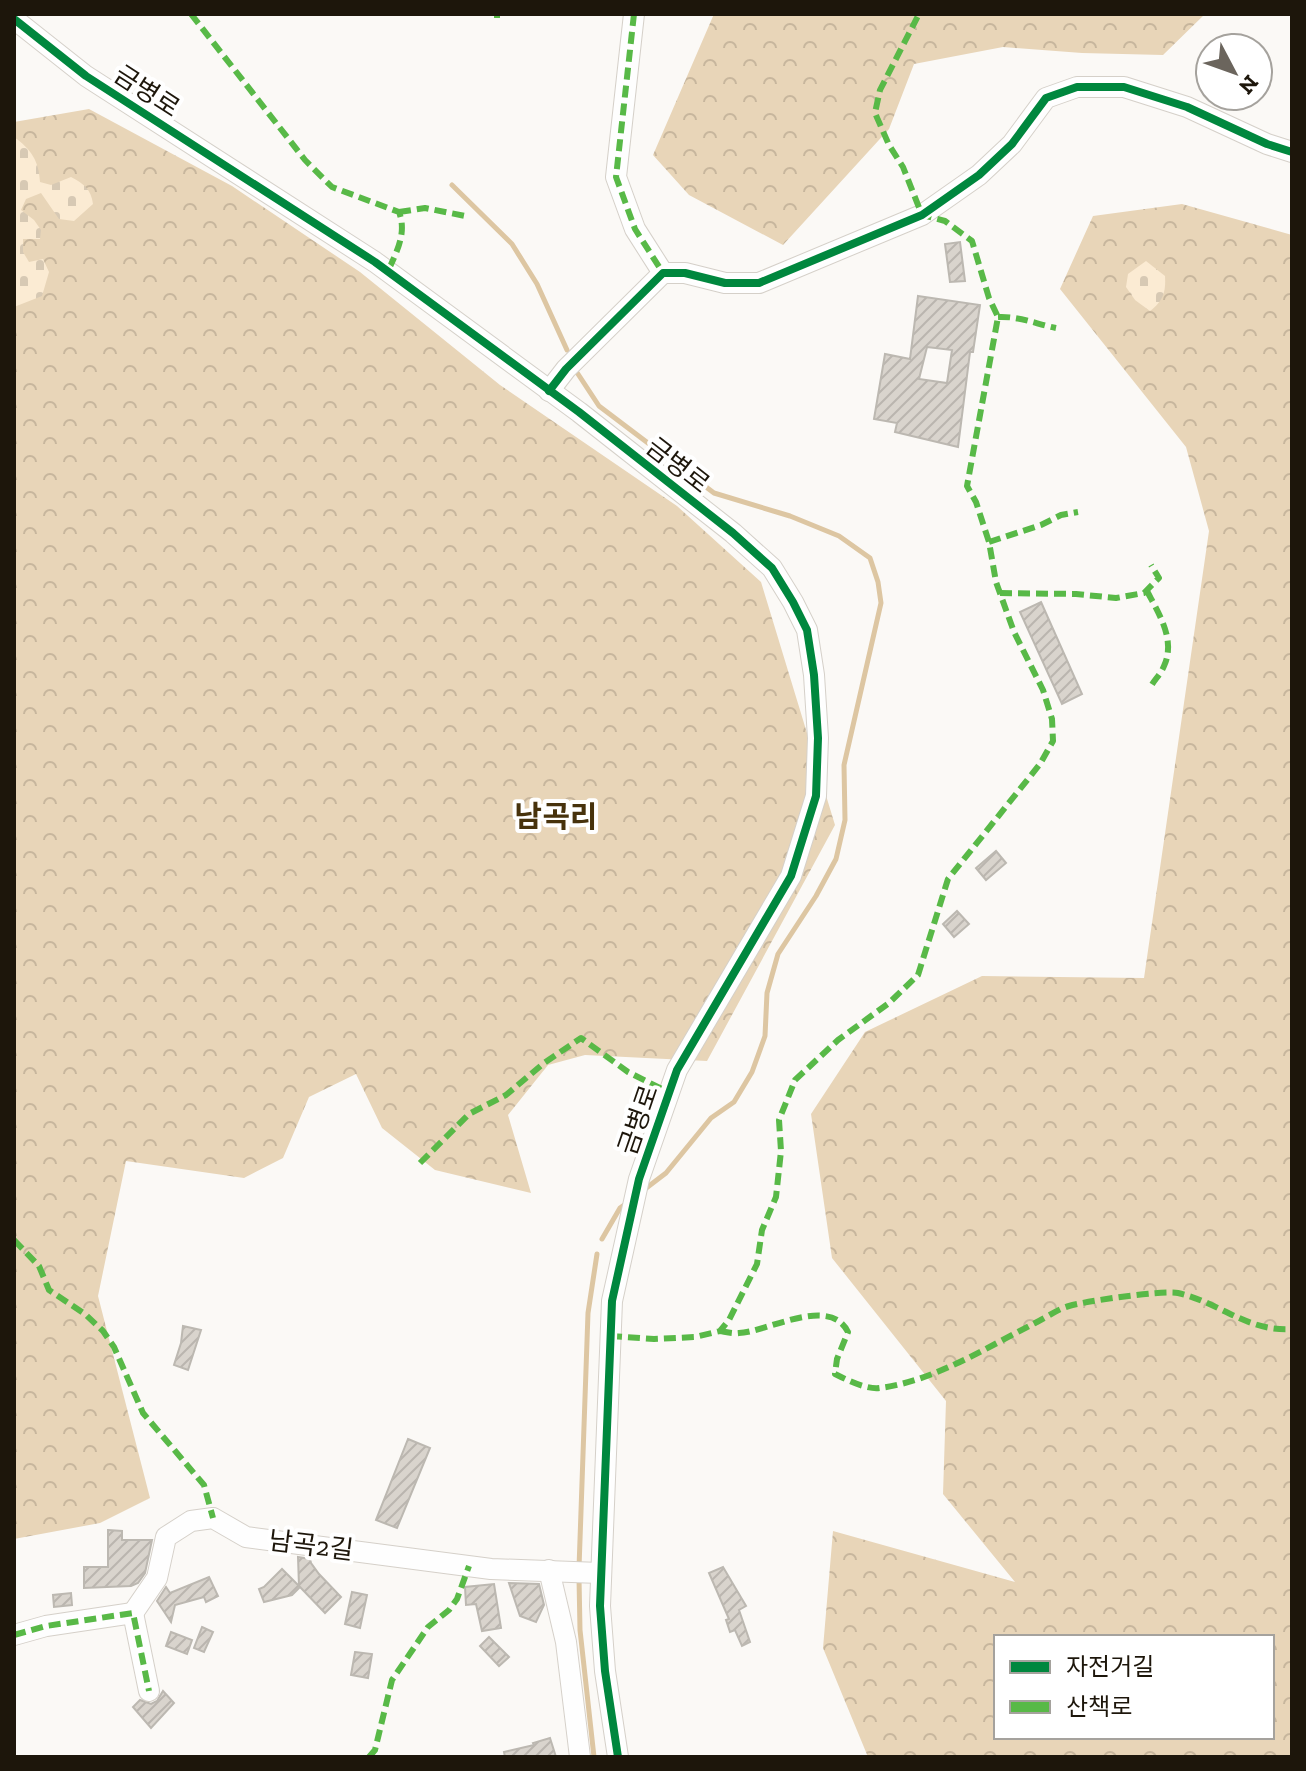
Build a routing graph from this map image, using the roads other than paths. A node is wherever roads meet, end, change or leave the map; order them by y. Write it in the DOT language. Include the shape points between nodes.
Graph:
graph roads {
  1 [pos="634,14"];
  2 [pos="14,19"];
  3 [pos="1292,152"];
  4 [pos="663,273"];
  5 [pos="549,391"];
  6 [pos="556,1571"];
  7 [pos="596,1574"];
  8 [pos="133,1613"];
  9 [pos="14,1635"];
  10 [pos="149,1691"];
  11 [pos="580,1757"];
  12 [pos="618,1757"];
  1 -- 4 [label="street" via="616,177 635,229"];
  2 -- 5 [label="street, 금병로" via="86,76 375,262"];
  3 -- 4 [label="street" via="1187,107 1124,87 1077,87 1046,98 1012,144 922,215 759,283"];
  4 -- 5 [label="street"];
  5 -- 7 [label="street, 금병로" via="772,568 807,630 818,738 816,796 791,876 677,1070 639,1179 612,1301"];
  6 -- 7 [label="street"];
  6 -- 8 [label="street, 남곡2길" via="491,1569 246,1537 213,1518 191,1521 166,1537 157,1578"];
  6 -- 11 [label="street"];
  7 -- 12 [label="street"];
  8 -- 9 [label="street"];
  8 -- 10 [label="street"];
}
